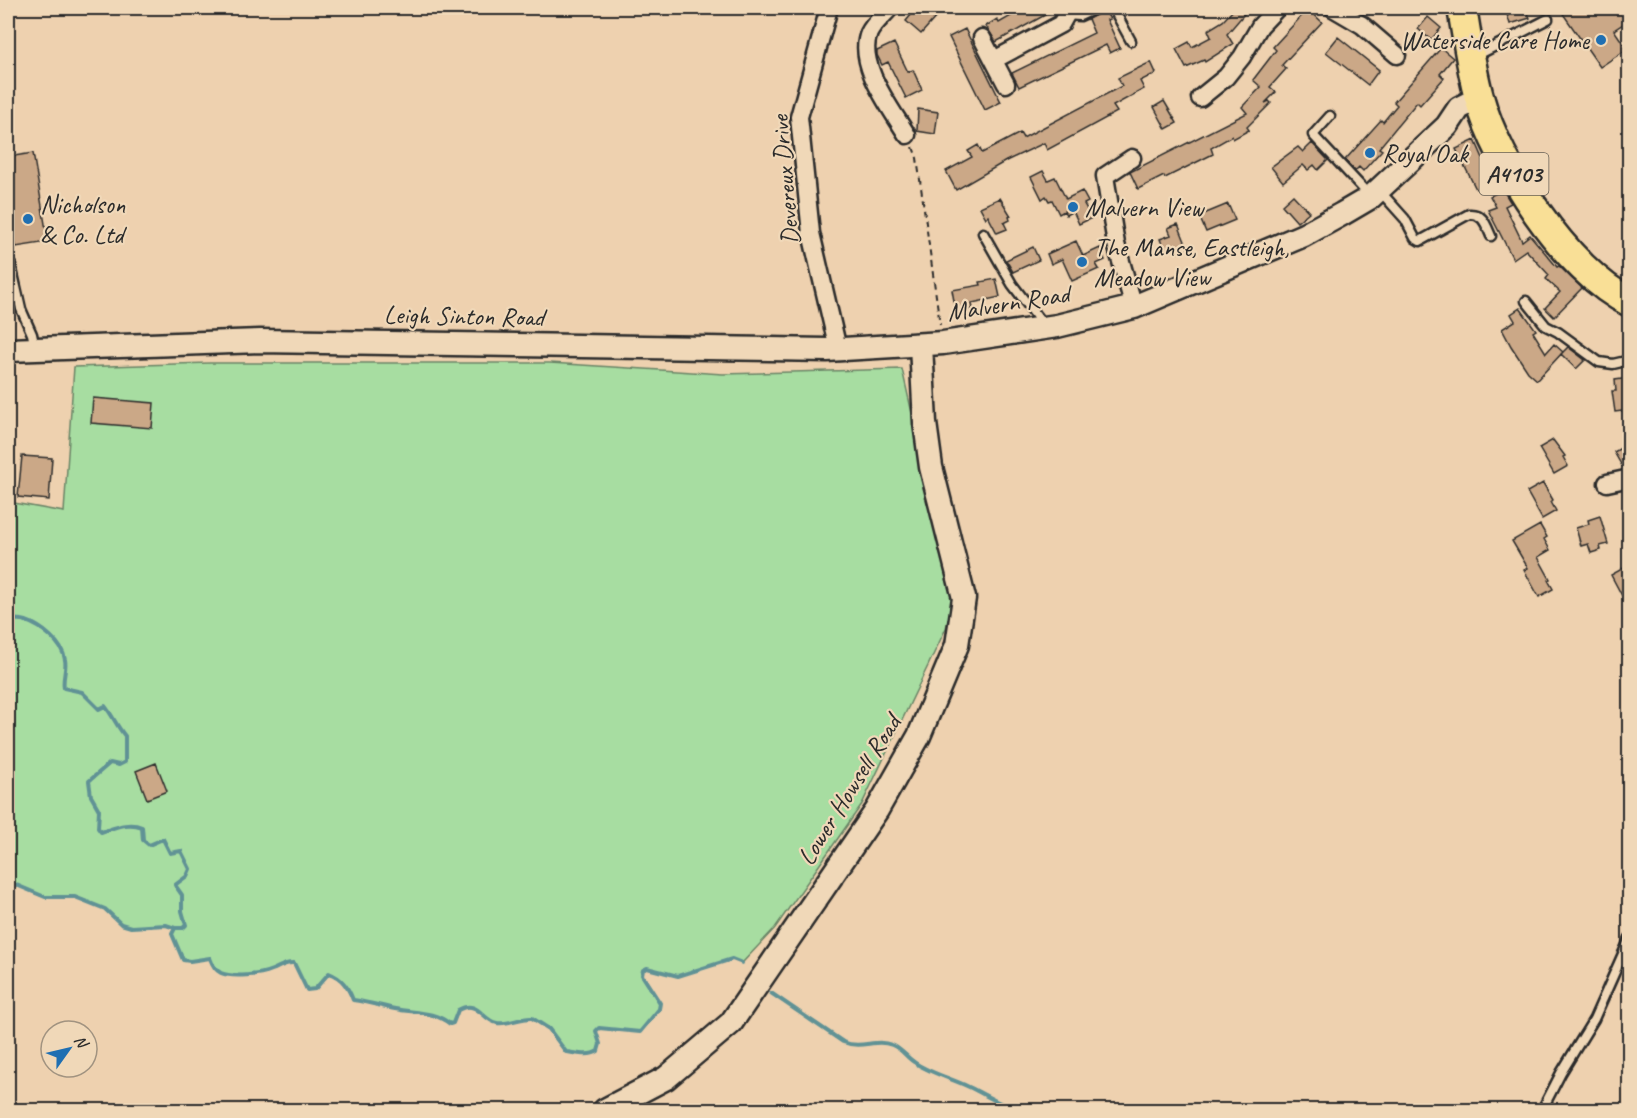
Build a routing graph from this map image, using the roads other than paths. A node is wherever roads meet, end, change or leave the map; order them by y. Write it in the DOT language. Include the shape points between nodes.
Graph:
graph roads {
  1 [pos="829,8"];
  2 [pos="890,8"];
  3 [pos="1097,8"];
  4 [pos="1113,8"];
  5 [pos="1278,8"];
  6 [pos="1333,8"];
  7 [pos="1462,8"];
  8 [pos="1065,11"];
  9 [pos="1548,19"];
  10 [pos="982,38"];
  11 [pos="1131,41"];
  12 [pos="1397,55"];
  13 [pos="1471,58"];
  14 [pos="994,60"];
  15 [pos="1006,84"];
  16 [pos="1200,98"];
  17 [pos="1482,106"];
  18 [pos="1330,116"];
  19 [pos="907,135"];
  20 [pos="1132,158"];
  21 [pos="1375,193"];
  22 [pos="983,233"];
  23 [pos="1491,236"];
  24 [pos="9,267"];
  25 [pos="1526,301"];
  26 [pos="1629,302"];
  27 [pos="1134,307"];
  28 [pos="1046,328"];
  29 [pos="921,345"];
  30 [pos="35,348"];
  31 [pos="838,349"];
  32 [pos="8,350"];
  33 [pos="1629,360"];
  34 [pos="1629,478"];
  35 [pos="1607,483"];
  36 [pos="1629,938"];
  37 [pos="605,1110"];
  38 [pos="1542,1110"];
  1 -- 31 [label="street, Devereux Drive" via="799,117 811,233"];
  2 -- 19 [label="street" via="869,32 866,51 870,71"];
  3 -- 8 [label="lane" via="1080,16"];
  4 -- 11 [label="lane"];
  5 -- 16 [label="street" via="1260,26 1226,77"];
  6 -- 12 [label="street" via="1362,25"];
  7 -- 13 [label="highway, A4103"];
  8 -- 14 [label="street" via="1061,24 1051,31"];
  9 -- 13 [label="lane"];
  10 -- 14 [label="street"];
  13 -- 17 [label="highway, A4103"];
  14 -- 15 [label="street"];
  17 -- 21 [label="main road, Malvern Road" via="1468,122 1447,126"];
  17 -- 26 [label="highway, A4103" via="1513,172 1540,217 1586,271"];
  18 -- 21 [label="lane" via="1313,135 1353,180"];
  20 -- 27 [label="street" via="1105,176 1116,244"];
  21 -- 23 [label="lane" via="1405,219 1420,241 1469,214 1481,216"];
  21 -- 27 [label="main road, Malvern Road" via="1304,235"];
  22 -- 28 [label="lane" via="1012,284"];
  24 -- 30 [label="lane"];
  25 -- 33 [label="lane" via="1546,326 1599,362"];
  27 -- 28 [label="main road, Malvern Road"];
  28 -- 29 [label="main road, Malvern Road"];
  29 -- 31 [label="main road, Leigh Sinton Road"];
  29 -- 37 [label="main road, Lower Howsell Road" via="931,467 964,598 957,645 920,736 877,810 731,1023 666,1078"];
  30 -- 31 [label="main road, Leigh Sinton Road" via="260,341"];
  30 -- 32 [label="main road, Leigh Sinton Road"];
  34 -- 35 [label="street"];
  36 -- 38 [label="lane" via="1594,1019"];
}
